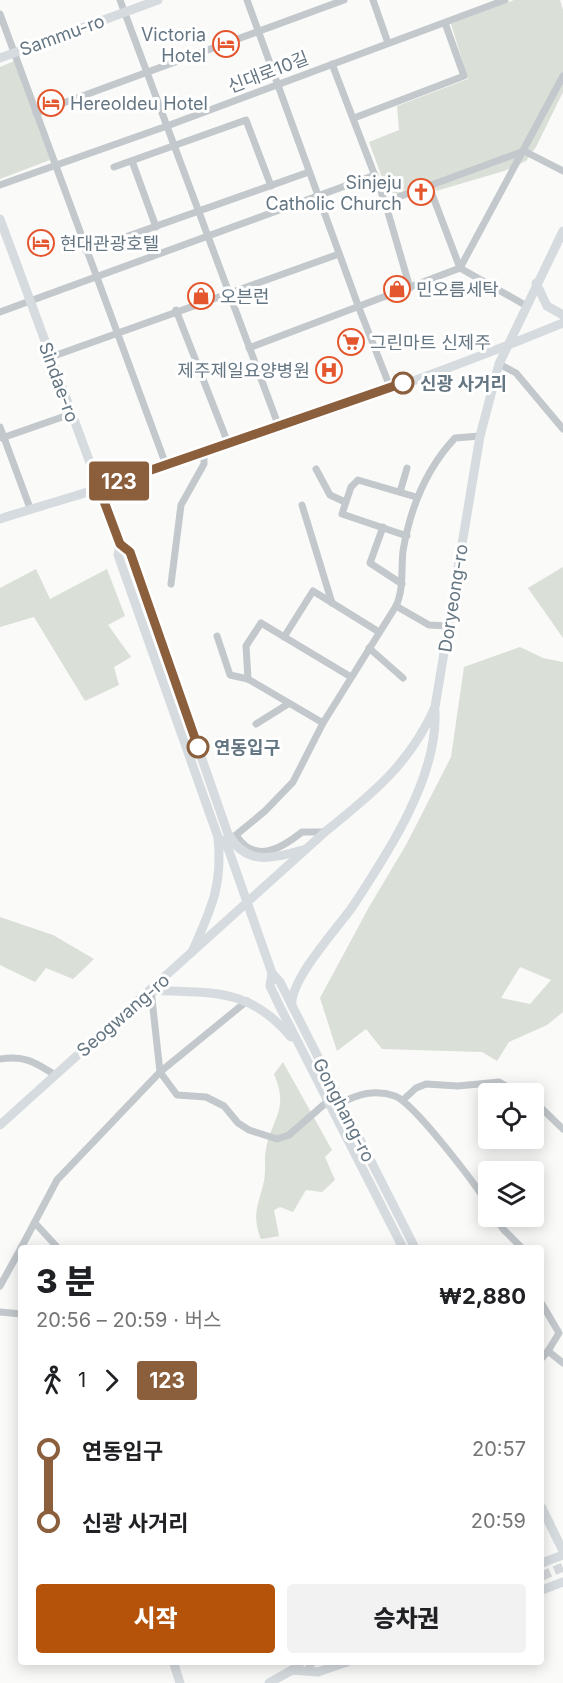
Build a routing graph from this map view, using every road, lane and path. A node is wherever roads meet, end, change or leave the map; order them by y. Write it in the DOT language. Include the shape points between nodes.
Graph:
graph roads {
  1 [pos="120,0"];
  2 [pos="158,0"];
  3 [pos="246,0"];
  4 [pos="344,0"];
  5 [pos="373,0"];
  6 [pos="502,0"];
  7 [pos="125,12"];
  8 [pos="0,14"];
  9 [pos="445,23"];
  10 [pos="258,31"];
  11 [pos="388,43"];
  12 [pos="14,53"];
  13 [pos="0,58"];
  14 [pos="332,64"];
  15 [pos="147,72"];
  16 [pos="563,76"];
  17 [pos="278,84"];
  18 [pos="36,113"];
  19 [pos="354,118"];
  20 [pos="167,126"];
  21 [pos="175,146"];
  22 [pos="524,151"];
  23 [pos="132,161"];
  24 [pos="55,165"];
  25 [pos="114,167"];
  26 [pos="563,171"];
  27 [pos="309,172"];
  28 [pos="375,175"];
  29 [pos="0,185"];
  30 [pos="271,186"];
  31 [pos="429,186"];
  32 [pos="318,197"];
  33 [pos="386,202"];
  34 [pos="199,212"];
  35 [pos="0,219"];
  36 [pos="156,227"];
  37 [pos="562,234"];
  38 [pos="209,237"];
  39 [pos="87,251"];
  40 [pos="339,254"];
  41 [pos="460,268"];
  42 [pos="96,276"];
  43 [pos="536,283"];
  44 [pos="410,288"];
  45 [pos="229,292"];
  46 [pos="30,301"];
  47 [pos="525,305"];
  48 [pos="358,308"];
  49 [pos="176,310"];
  50 [pos="0,312"];
  51 [pos="563,315"];
  52 [pos="563,323"];
  53 [pos="116,332"];
  54 [pos="507,346"];
  55 [pos="249,348"];
  56 [pos="51,357"];
  57 [pos="499,364"];
  58 [pos="390,387"];
  59 [pos="71,414"];
  60 [pos="0,427"];
  61 [pos="279,427"];
  62 [pos="563,429"];
  63 [pos="480,436"];
  64 [pos="2,439"];
  65 [pos="228,443"];
  66 [pos="204,452"];
  67 [pos="166,465"];
  68 [pos="407,468"];
  69 [pos="316,469"];
  70 [pos="99,488"];
  71 [pos="400,492"];
  72 [pos="416,497"];
  73 [pos="345,502"];
  74 [pos="302,505"];
  75 [pos="30,508"];
  76 [pos="0,519"];
  77 [pos="383,528"];
  78 [pos="407,536"];
  79 [pos="120,544"];
  80 [pos="171,584"];
  81 [pos="402,584"];
  82 [pos="332,603"];
  83 [pos="396,606"];
  84 [pos="448,626"];
  85 [pos="379,632"];
  86 [pos="217,636"];
  87 [pos="284,637"];
  88 [pos="369,648"];
  89 [pos="351,677"];
  90 [pos="403,678"];
  91 [pos="248,679"];
  92 [pos="288,704"];
  93 [pos="435,707"];
  94 [pos="323,723"];
  95 [pos="256,724"];
  96 [pos="325,832"];
  97 [pos="228,834"];
  98 [pos="218,837"];
  99 [pos="228,848"];
  100 [pos="309,848"];
  101 [pos="247,905"];
  102 [pos="191,955"];
  103 [pos="272,973"];
  104 [pos="151,990"];
  105 [pos="247,1001"];
  106 [pos="292,1008"];
  107 [pos="301,1048"];
  108 [pos="0,1059"];
  109 [pos="160,1072"];
  110 [pos="55,1075"];
  111 [pos="478,1084"];
  112 [pos="404,1100"];
  113 [pos="328,1101"];
  114 [pos="341,1104"];
  115 [pos="544,1111"];
  116 [pos="0,1125"];
  117 [pos="563,1129"];
  118 [pos="478,1191"];
  119 [pos="35,1223"];
  120 [pos="502,1227"];
  121 [pos="23,1245"];
  122 [pos="55,1245"];
  123 [pos="401,1245"];
  124 [pos="413,1245"];
  125 [pos="519,1245"];
  126 [pos="18,1253"];
  127 [pos="0,1286"];
  128 [pos="544,1307"];
  129 [pos="0,1312"];
  130 [pos="18,1314"];
  131 [pos="548,1351"];
  132 [pos="544,1356"];
  133 [pos="563,1362"];
  134 [pos="544,1512"];
  135 [pos="563,1553"];
  136 [pos="544,1562"];
  137 [pos="563,1582"];
  138 [pos="544,1589"];
  139 [pos="174,1665"];
  140 [pos="298,1665"];
  141 [pos="338,1665"];
  142 [pos="292,1670"];
  143 [pos="180,1683"];
  144 [pos="268,1683"];
  1 -- 7 [label="street"];
  2 -- 7 [label="main road, Sammu-ro"];
  3 -- 10 [label="street"];
  4 -- 10 [label="street"];
  5 -- 11 [label="street"];
  6 -- 9 [label="street, 신대로10길"];
  7 -- 12 [label="main road, Sammu-ro"];
  7 -- 15 [label="street"];
  8 -- 12 [label="street"];
  9 -- 11 [label="street, 신대로10길"];
  9 -- 19 [label="street" via="464,76"];
  10 -- 15 [label="street"];
  10 -- 17 [label="street"];
  11 -- 14 [label="street, 신대로10길"];
  12 -- 13 [label="main road, Sammu-ro"];
  12 -- 18 [label="street"];
  14 -- 17 [label="street, 신대로10길"];
  14 -- 19 [label="street"];
  15 -- 18 [label="street"];
  15 -- 20 [label="street"];
  16 -- 22 [label="street"];
  17 -- 20 [label="street, 신대로10길"];
  17 -- 27 [label="street"];
  18 -- 24 [label="street"];
  19 -- 28 [label="street"];
  20 -- 21 [label="street"];
  20 -- 24 [label="street, 신대로10길"];
  21 -- 23 [label="street"];
  21 -- 30 [label="street" via="246,120"];
  21 -- 34 [label="street"];
  22 -- 26 [label="street"];
  22 -- 31 [label="street"];
  22 -- 41 [label="street"];
  23 -- 25 [label="street"];
  23 -- 36 [label="street"];
  24 -- 29 [label="street, 신대로10길"];
  24 -- 39 [label="street"];
  27 -- 30 [label="street"];
  27 -- 32 [label="street"];
  28 -- 32 [label="street"];
  28 -- 33 [label="street"];
  30 -- 34 [label="street"];
  31 -- 33 [label="street"];
  31 -- 41 [label="street"];
  32 -- 38 [label="street"];
  32 -- 40 [label="street"];
  33 -- 44 [label="street"];
  34 -- 36 [label="street"];
  34 -- 38 [label="street"];
  35 -- 46 [label="main road, Sindae-ro"];
  36 -- 39 [label="street"];
  37 -- 43 [label="main road, Doryeong-ro"];
  38 -- 42 [label="street"];
  38 -- 45 [label="street"];
  39 -- 42 [label="street"];
  40 -- 45 [label="street"];
  40 -- 48 [label="street"];
  41 -- 44 [label="street"];
  41 -- 47 [label="street"];
  42 -- 46 [label="street"];
  42 -- 53 [label="street"];
  43 -- 47 [label="main road, Doryeong-ro"];
  43 -- 51 [label="main road" via="546,306"];
  44 -- 48 [label="street"];
  45 -- 49 [label="street"];
  45 -- 55 [label="street"];
  46 -- 50 [label="street"];
  46 -- 56 [label="main road, Sindae-ro"];
  47 -- 54 [label="main road, Doryeong-ro"];
  48 -- 55 [label="street"];
  48 -- 58 [label="street"];
  49 -- 53 [label="street"];
  49 -- 65 [label="street"];
  52 -- 54 [label="main road"];
  53 -- 56 [label="street"];
  53 -- 67 [label="street"];
  54 -- 57 [label="main road, Doryeong-ro"];
  54 -- 58 [label="main road"];
  55 -- 61 [label="street"];
  56 -- 59 [label="main road, Sindae-ro"];
  57 -- 62 [label="street" via="516,373"];
  57 -- 63 [label="main road, Doryeong-ro"];
  58 -- 61 [label="main road"];
  59 -- 64 [label="street"];
  59 -- 70 [label="main road, Sindae-ro"];
  60 -- 64 [label="street"];
  61 -- 65 [label="main road"];
  63 -- 72 [label="street" via="455,438"];
  63 -- 84 [label="main road, Doryeong-ro"];
  64 -- 75 [label="street"];
  65 -- 66 [label="main road"];
  66 -- 67 [label="main road"];
  66 -- 80 [label="street" via="204,464 181,505"];
  67 -- 70 [label="main road"];
  68 -- 71 [label="street"];
  69 -- 73 [label="street" via="330,495"];
  70 -- 75 [label="main road"];
  70 -- 79 [label="main road, Sindae-ro"];
  71 -- 72 [label="street"];
  71 -- 73 [label="street" via="358,480"];
  72 -- 78 [label="street"];
  73 -- 77 [label="street" via="342,514"];
  74 -- 82 [label="street"];
  75 -- 76 [label="main road"];
  77 -- 78 [label="street"];
  77 -- 81 [label="street" via="370,563"];
  78 -- 81 [label="street"];
  79 -- 97 [label="main road, Sindae-ro" via="130,552"];
  79 -- 98 [label="main road, Sindae-ro" via="117,555"];
  81 -- 83 [label="street"];
  82 -- 85 [label="street"];
  82 -- 87 [label="street" via="313,591"];
  83 -- 84 [label="street" via="429,625"];
  83 -- 85 [label="street"];
  84 -- 93 [label="main road, Doryeong-ro"];
  85 -- 88 [label="street"];
  86 -- 91 [label="street" via="230,675"];
  87 -- 89 [label="street"];
  87 -- 91 [label="street" via="261,623 246,645"];
  88 -- 89 [label="street"];
  88 -- 90 [label="street"];
  89 -- 94 [label="street"];
  91 -- 92 [label="street"];
  92 -- 94 [label="street"];
  92 -- 95 [label="street"];
  93 -- 96 [label="main road, Doryeong-ro" via="404,761"];
  93 -- 106 [label="main road" via="434,738 425,769 396,837 295,986"];
  94 -- 96 [label="street" via="293,782 236,835 247,846 270,852 302,832"];
  96 -- 100 [label="main road, Doryeong-ro"];
  97 -- 99 [label="main road, Sindae-ro"];
  97 -- 100 [label="main road" via="236,848 259,857 275,858"];
  98 -- 99 [label="main road, Sindae-ro"];
  98 -- 102 [label="main road" via="221,867 216,892"];
  99 -- 101 [label="main road, Sindae-ro"];
  100 -- 101 [label="main road, Doryeong-ro"];
  101 -- 102 [label="main road, Seogwang-ro"];
  101 -- 103 [label="main road, Gonghang-ro"];
  102 -- 104 [label="main road, Seogwang-ro"];
  103 -- 106 [label="main road, Gonghang-ro"];
  103 -- 107 [label="main road, Gonghang-ro" via="270,986"];
  104 -- 105 [label="main road" via="223,993"];
  104 -- 109 [label="street"];
  104 -- 110 [label="main road, Seogwang-ro"];
  105 -- 107 [label="main road" via="279,1023"];
  105 -- 109 [label="street"];
  106 -- 114 [label="main road, Gonghang-ro"];
  107 -- 113 [label="main road, Gonghang-ro"];
  108 -- 110 [label="street" via="30,1059"];
  109 -- 113 [label="street" via="177,1095 206,1097 224,1106 244,1126 277,1139 289,1135"];
  109 -- 119 [label="street" via="57,1180"];
  110 -- 116 [label="main road, Seogwang-ro"];
  111 -- 112 [label="street" via="426,1084"];
  112 -- 114 [label="street" via="375,1092 357,1095"];
  112 -- 118 [label="street"];
  113 -- 123 [label="main road, Gonghang-ro"];
  114 -- 124 [label="main road, Gonghang-ro"];
  115 -- 117 [label="street"];
  119 -- 121 [label="street"];
  119 -- 122 [label="street"];
  120 -- 125 [label="street"];
  126 -- 127 [label="street"];
  128 -- 131 [label="street" via="559,1333"];
  129 -- 130 [label="street"];
  131 -- 132 [label="street"];
  131 -- 133 [label="street"];
  134 -- 135 [label="main road"];
  135 -- 136 [label="main road"];
  137 -- 138 [label="main road"];
  139 -- 143 [label="main road"];
  140 -- 142 [label="main road"];
  141 -- 142 [label="main road" via="318,1672"];
  142 -- 144 [label="main road"];
}
